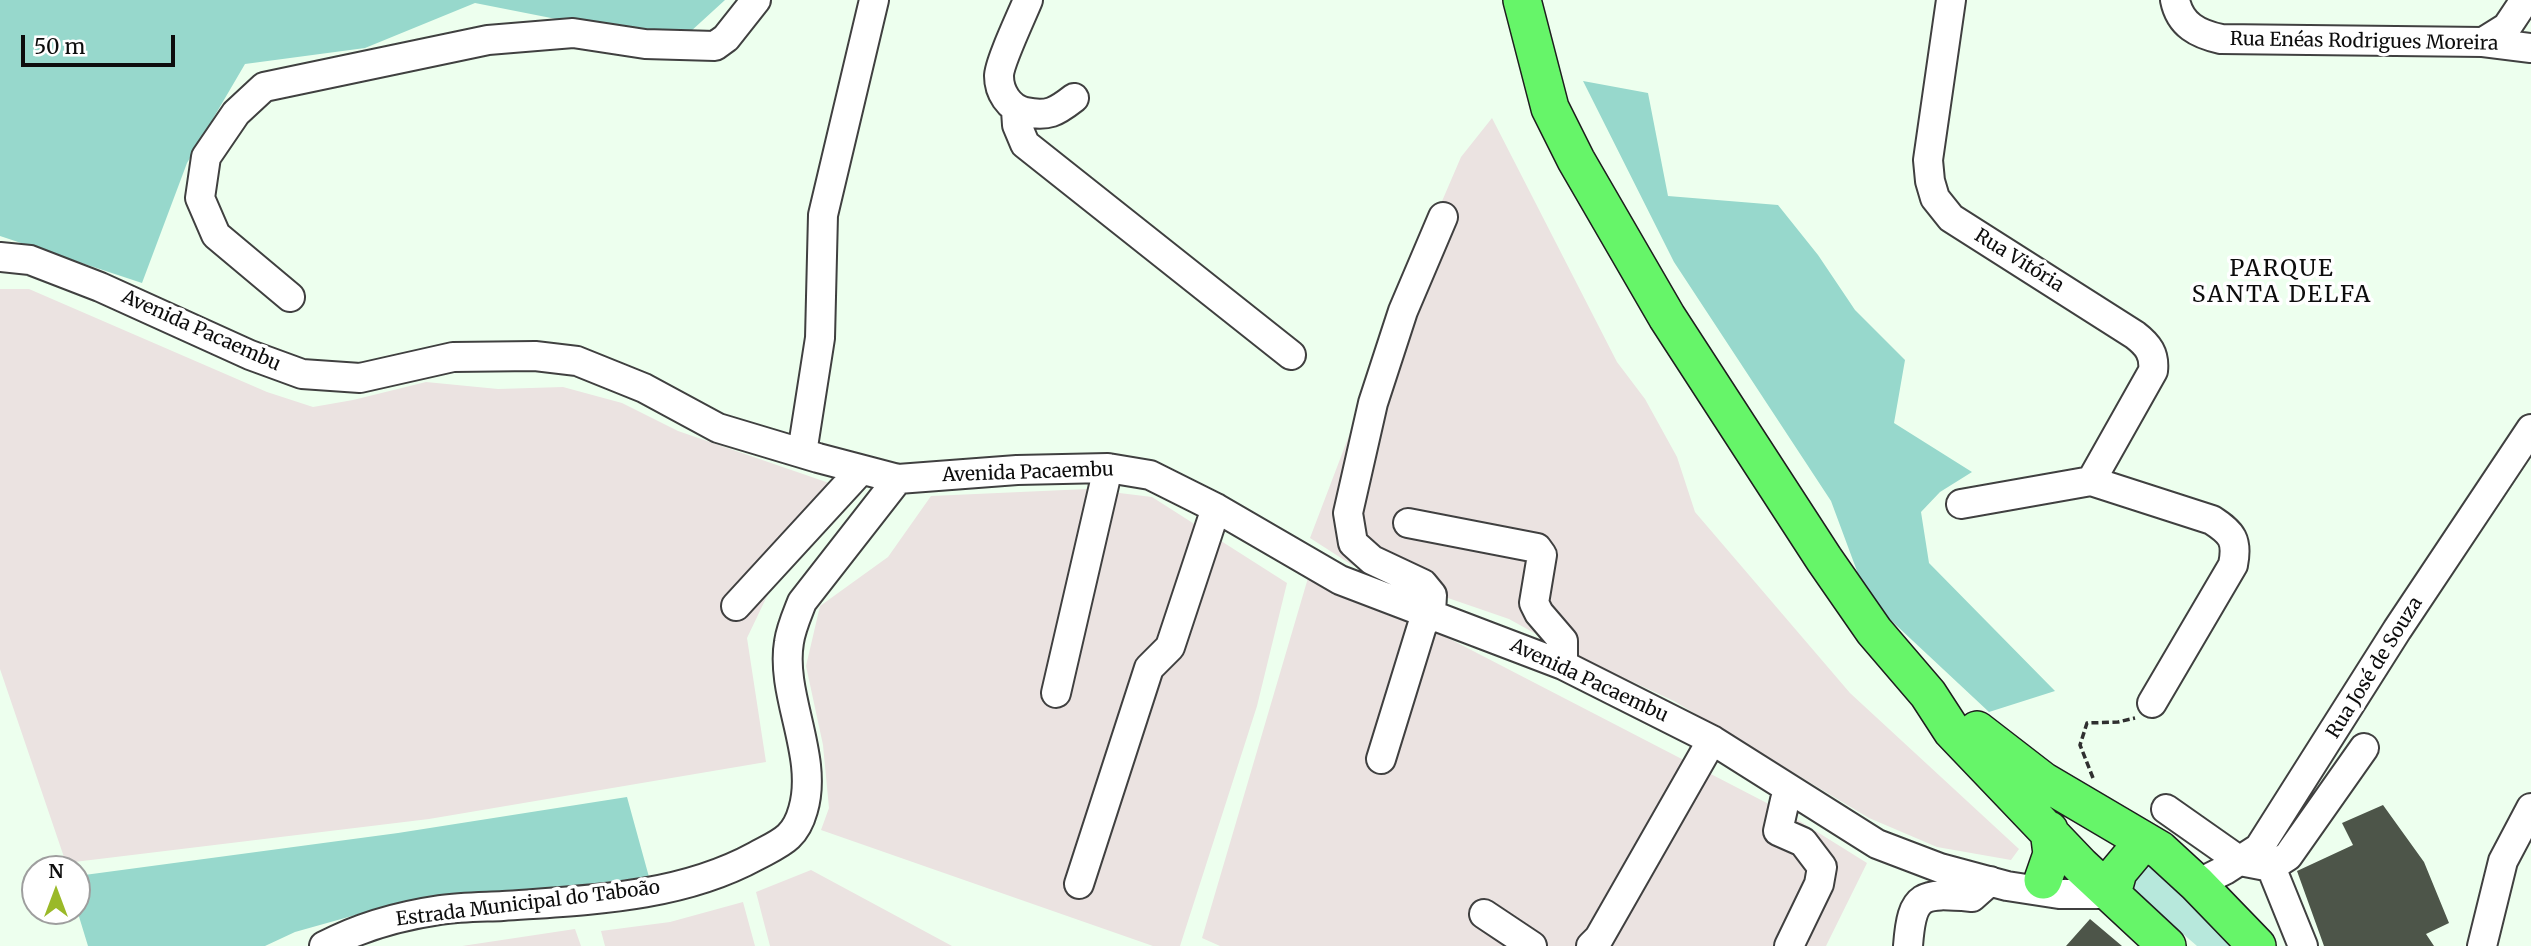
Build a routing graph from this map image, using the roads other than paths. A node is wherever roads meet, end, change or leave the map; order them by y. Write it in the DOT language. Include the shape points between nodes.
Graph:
graph roads {
  1 [pos="756,0"];
  2 [pos="874,0"];
  3 [pos="1028,0"];
  4 [pos="1522,0"];
  5 [pos="1951,0"];
  6 [pos="2175,0"];
  7 [pos="2525,0"];
  8 [pos="2483,42"];
  9 [pos="2531,48"];
  10 [pos="1074,98"];
  11 [pos="1016,110"];
  12 [pos="1443,217"];
  13 [pos="0,257"];
  14 [pos="290,297"];
  15 [pos="1291,355"];
  16 [pos="2531,429"];
  17 [pos="802,453"];
  18 [pos="1108,468"];
  19 [pos="861,470"];
  20 [pos="898,479"];
  21 [pos="2091,481"];
  22 [pos="1961,504"];
  23 [pos="1216,508"];
  24 [pos="1408,523"];
  25 [pos="736,606"];
  26 [pos="1430,613"];
  27 [pos="1563,665"];
  28 [pos="1056,692"];
  29 [pos="1928,694"];
  30 [pos="2152,703"];
  31 [pos="1712,740"];
  32 [pos="2364,748"];
  33 [pos="1381,759"];
  34 [pos="1791,790"];
  35 [pos="2531,808"];
  36 [pos="2166,809"];
  37 [pos="2049,830"];
  38 [pos="2147,852"];
  39 [pos="2240,861"];
  40 [pos="2081,866"];
  41 [pos="2271,867"];
  42 [pos="2043,880"];
  43 [pos="1079,884"];
  44 [pos="1999,884"];
  45 [pos="2197,884"];
  46 [pos="2112,894"];
  47 [pos="1484,914"];
  48 [pos="324,946"];
  49 [pos="1532,946"];
  50 [pos="1591,946"];
  51 [pos="1789,946"];
  52 [pos="1908,946"];
  53 [pos="2167,946"];
  54 [pos="2257,946"];
  55 [pos="2303,946"];
  56 [pos="2482,946"];
  1 -- 14 [label="street" via="715,46 645,44 573,33 513,38 264,87 236,113 206,157 200,198 216,235"];
  2 -- 17 [label="street" via="823,215 820,338"];
  3 -- 11 [label="street" via="999,74 1001,92"];
  4 -- 29 [label="main road" via="1550,108 1661,306 1824,559 1874,631"];
  5 -- 21 [label="street, Rua Vitória" via="1930,135 1928,160 1935,198 1951,218 2135,335 2152,354 2153,371"];
  6 -- 8 [label="street, Rua Enéas Rodrigues Moreira" via="2187,23 2200,34 2221,39"];
  7 -- 8 [label="street" via="2507,27"];
  8 -- 9 [label="street, Rua Enéas Rodrigues Moreira"];
  10 -- 11 [label="street" via="1041,115"];
  11 -- 15 [label="street" via="1025,144"];
  12 -- 26 [label="street" via="1403,311 1373,403 1348,513 1353,542 1372,560 1423,584 1432,595"];
  13 -- 17 [label="street, Avenida Pacaembu" via="30,260 100,287 302,374 360,378 453,357 536,356 576,361 645,388 718,428"];
  16 -- 39 [label="street, Rua José de Souza" via="2259,848"];
  17 -- 19 [label="street, Avenida Pacaembu"];
  18 -- 20 [label="street, Avenida Pacaembu"];
  18 -- 23 [label="street, Avenida Pacaembu" via="1150,475"];
  18 -- 28 [label="street"];
  19 -- 20 [label="street, Avenida Pacaembu"];
  19 -- 25 [label="street"];
  20 -- 48 [label="street, Estrada Municipal do Taboão" via="802,602 793,625 788,644 790,674 807,769 803,810 789,838 739,866 658,892 442,910 388,920"];
  21 -- 22 [label="street"];
  21 -- 30 [label="street" via="2212,520 2228,531 2234,542 2236,551 2226,580"];
  23 -- 26 [label="street, Avenida Pacaembu" via="1340,580"];
  23 -- 43 [label="street" via="1170,647 1149,668"];
  24 -- 27 [label="street" via="1537,548 1542,555 1534,603 1563,641"];
  26 -- 27 [label="street, Avenida Pacaembu"];
  26 -- 33 [label="street"];
  27 -- 31 [label="street, Avenida Pacaembu"];
  29 -- 37 [label="main road" via="1952,731"];
  29 -- 38 [label="main road"];
  31 -- 34 [label="street, Avenida Pacaembu"];
  31 -- 50 [label="street"];
  32 -- 41 [label="street" via="2288,856"];
  34 -- 44 [label="street, Avenida Pacaembu" via="1877,845"];
  34 -- 51 [label="street" via="1778,831 1803,842 1822,867 1819,884"];
  35 -- 56 [label="street" via="2503,861"];
  36 -- 39 [label="street"];
  37 -- 40 [label="main road"];
  37 -- 42 [label="main road" via="2052,854"];
  38 -- 40 [label="main road" via="2106,856"];
  38 -- 45 [label="main road"];
  38 -- 46 [label="main road" via="2118,872"];
  39 -- 41 [label="street"];
  39 -- 45 [label="street, Rua José de Souza"];
  40 -- 42 [label="street"];
  40 -- 46 [label="main road"];
  41 -- 55 [label="street"];
  42 -- 44 [label="street"];
  44 -- 46 [label="street, Avenida Pacaembu" via="2059,894"];
  44 -- 52 [label="street" via="1972,897 1934,894 1920,900 1910,919"];
  45 -- 54 [label="main road"];
  46 -- 53 [label="main road"];
  47 -- 49 [label="street"];
}
